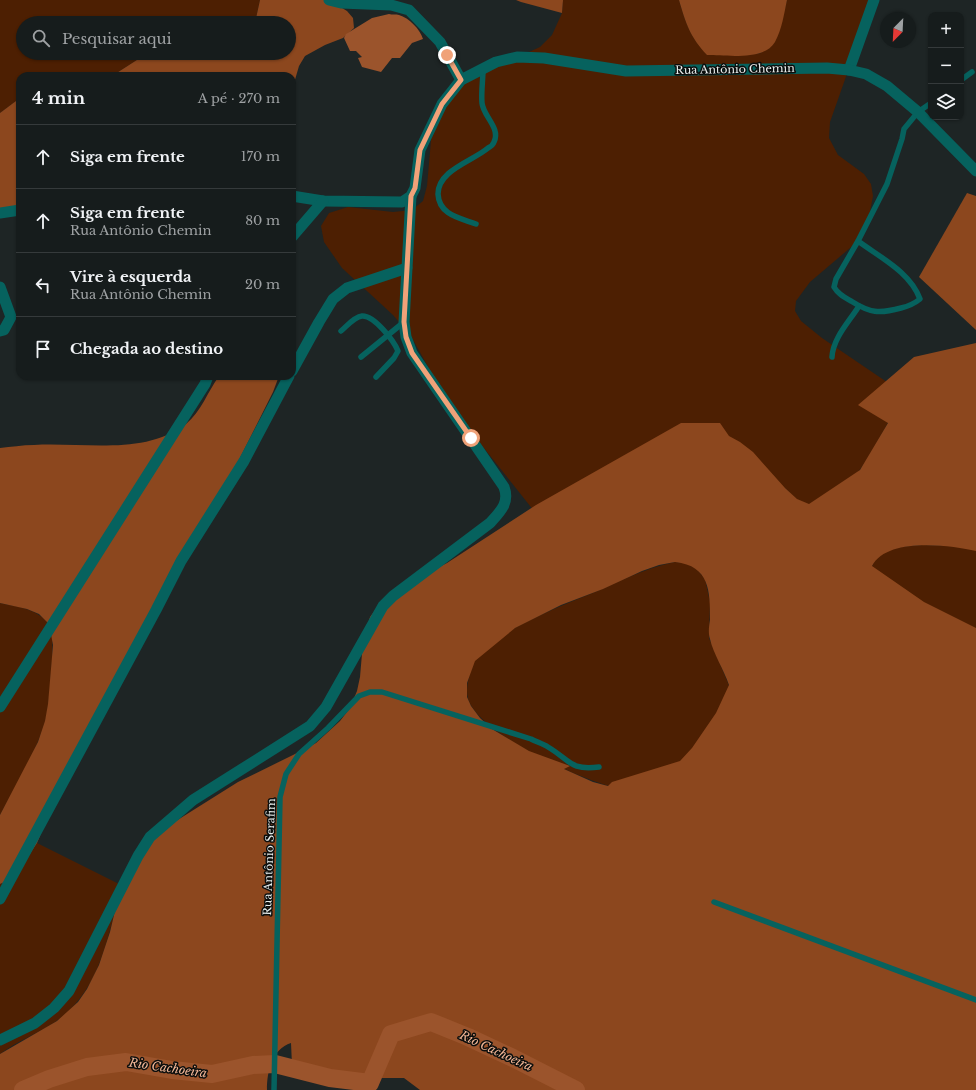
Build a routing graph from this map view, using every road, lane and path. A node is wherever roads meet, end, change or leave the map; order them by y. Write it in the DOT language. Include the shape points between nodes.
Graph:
graph roads {
  1 [pos="330,0"];
  2 [pos="874,0"];
  3 [pos="483,69"];
  4 [pos="849,70"];
  5 [pos="972,72"];
  6 [pos="964,78"];
  7 [pos="461,80"];
  8 [pos="928,104"];
  9 [pos="918,112"];
  10 [pos="976,171"];
  11 [pos="411,196"];
  12 [pos="296,197"];
  13 [pos="323,202"];
  14 [pos="16,211"];
  15 [pos="0,213"];
  16 [pos="476,224"];
  17 [pos="296,232"];
  18 [pos="858,241"];
  19 [pos="407,268"];
  20 [pos="0,287"];
  21 [pos="860,306"];
  22 [pos="404,322"];
  23 [pos="0,331"];
  24 [pos="341,331"];
  25 [pos="388,335"];
  26 [pos="832,357"];
  27 [pos="361,358"];
  28 [pos="296,364"];
  29 [pos="376,377"];
  30 [pos="206,380"];
  31 [pos="288,380"];
  32 [pos="0,707"];
  33 [pos="599,766"];
  34 [pos="0,899"];
  35 [pos="714,902"];
  36 [pos="976,1000"];
  37 [pos="0,1040"];
  38 [pos="274,1090"];
  1 -- 7 [label="street" via="342,3 391,5 409,10 440,42"];
  2 -- 4 [label="street"];
  3 -- 4 [label="street, Rua Antônio Chemin" via="496,62 517,57 544,58 626,71 827,68"];
  3 -- 7 [label="street, Rua Antônio Chemin"];
  3 -- 16 [label="lane" via="482,104 496,133 494,143 449,173 438,193 444,210"];
  4 -- 9 [label="street, Rua Antônio Chemin" via="866,74 887,86"];
  5 -- 6 [label="lane"];
  7 -- 11 [label="street, Rua Antônio Chemin" via="442,104 420,150 415,188"];
  8 -- 9 [label="lane"];
  9 -- 10 [label="street, Rua Antônio Chemin"];
  9 -- 18 [label="lane" via="904,129 887,184"];
  11 -- 13 [label="street" via="402,202"];
  11 -- 19 [label="street, Rua Antônio Chemin"];
  12 -- 13 [label="street"];
  13 -- 17 [label="street"];
  14 -- 15 [label="street"];
  18 -- 21 [label="lane" via="834,287 838,293"];
  18 -- 21 [label="lane" via="904,273 920,299 913,305 886,312"];
  19 -- 22 [label="street, Rua Antônio Chemin"];
  19 -- 28 [label="street" via="347,288 333,300"];
  20 -- 23 [label="street" via="11,316 4,330"];
  21 -- 26 [label="lane" via="835,341"];
  22 -- 25 [label="lane"];
  22 -- 37 [label="street, Rua Antônio Chemin" via="412,353 504,487 507,494 506,503 490,523 383,606 326,707 310,726 192,800 150,837 69,991 54,1008 35,1023"];
  24 -- 25 [label="lane" via="354,319 366,316"];
  25 -- 27 [label="lane"];
  25 -- 29 [label="lane" via="398,351"];
  30 -- 32 [label="street"];
  31 -- 34 [label="street" via="244,460 181,561"];
  33 -- 38 [label="lane, Rua Antônio Serafim" via="586,769 575,766 531,739 382,692 358,696 299,754 286,774 280,797"];
  35 -- 36 [label="lane"];
}
